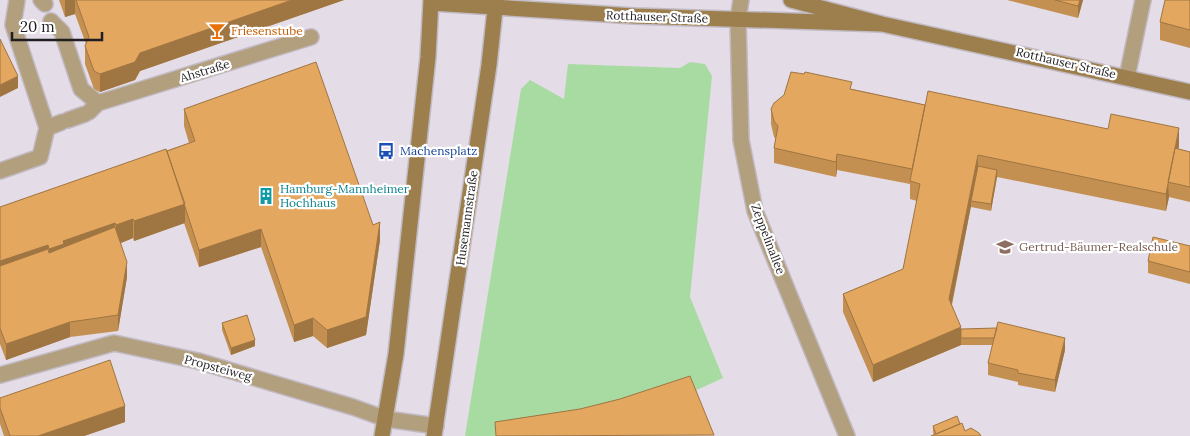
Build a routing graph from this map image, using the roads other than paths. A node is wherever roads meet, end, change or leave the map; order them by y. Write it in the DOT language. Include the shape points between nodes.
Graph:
graph roads {
  1 [pos="741,0"];
  2 [pos="791,0"];
  3 [pos="1143,0"];
  4 [pos="21,2"];
  5 [pos="431,2"];
  6 [pos="496,4"];
  7 [pos="738,20"];
  8 [pos="51,21"];
  9 [pos="882,24"];
  10 [pos="311,38"];
  11 [pos="1127,77"];
  12 [pos="1190,92"];
  13 [pos="91,110"];
  14 [pos="47,128"];
  15 [pos="0,171"];
  16 [pos="0,375"];
  17 [pos="386,419"];
  18 [pos="435,431"];
  19 [pos="382,436"];
  20 [pos="847,436"];
  1 -- 7 [label="street, Zeppelinallee"];
  2 -- 9 [label="main road, Rotthauser Straße"];
  3 -- 11 [label="street"];
  4 -- 14 [label="street" via="13,25"];
  5 -- 6 [label="main road, Rotthauser Straße"];
  5 -- 17 [label="main road" via="396,354"];
  6 -- 7 [label="main road, Rotthauser Straße"];
  6 -- 18 [label="main road, Husemannstraße"];
  7 -- 9 [label="main road, Rotthauser Straße"];
  7 -- 20 [label="street, Zeppelinallee" via="741,140 755,211"];
  8 -- 13 [label="street" via="62,32"];
  9 -- 11 [label="main road, Rotthauser Straße"];
  10 -- 13 [label="street, Ahstraße"];
  11 -- 12 [label="main road, Rotthauser Straße"];
  13 -- 14 [label="street, Ahstraße"];
  14 -- 15 [label="street" via="40,157"];
  16 -- 17 [label="street, Propsteiweg" via="114,344 198,361 353,406"];
  17 -- 18 [label="street, Propsteiweg"];
  17 -- 19 [label="main road"];
}
